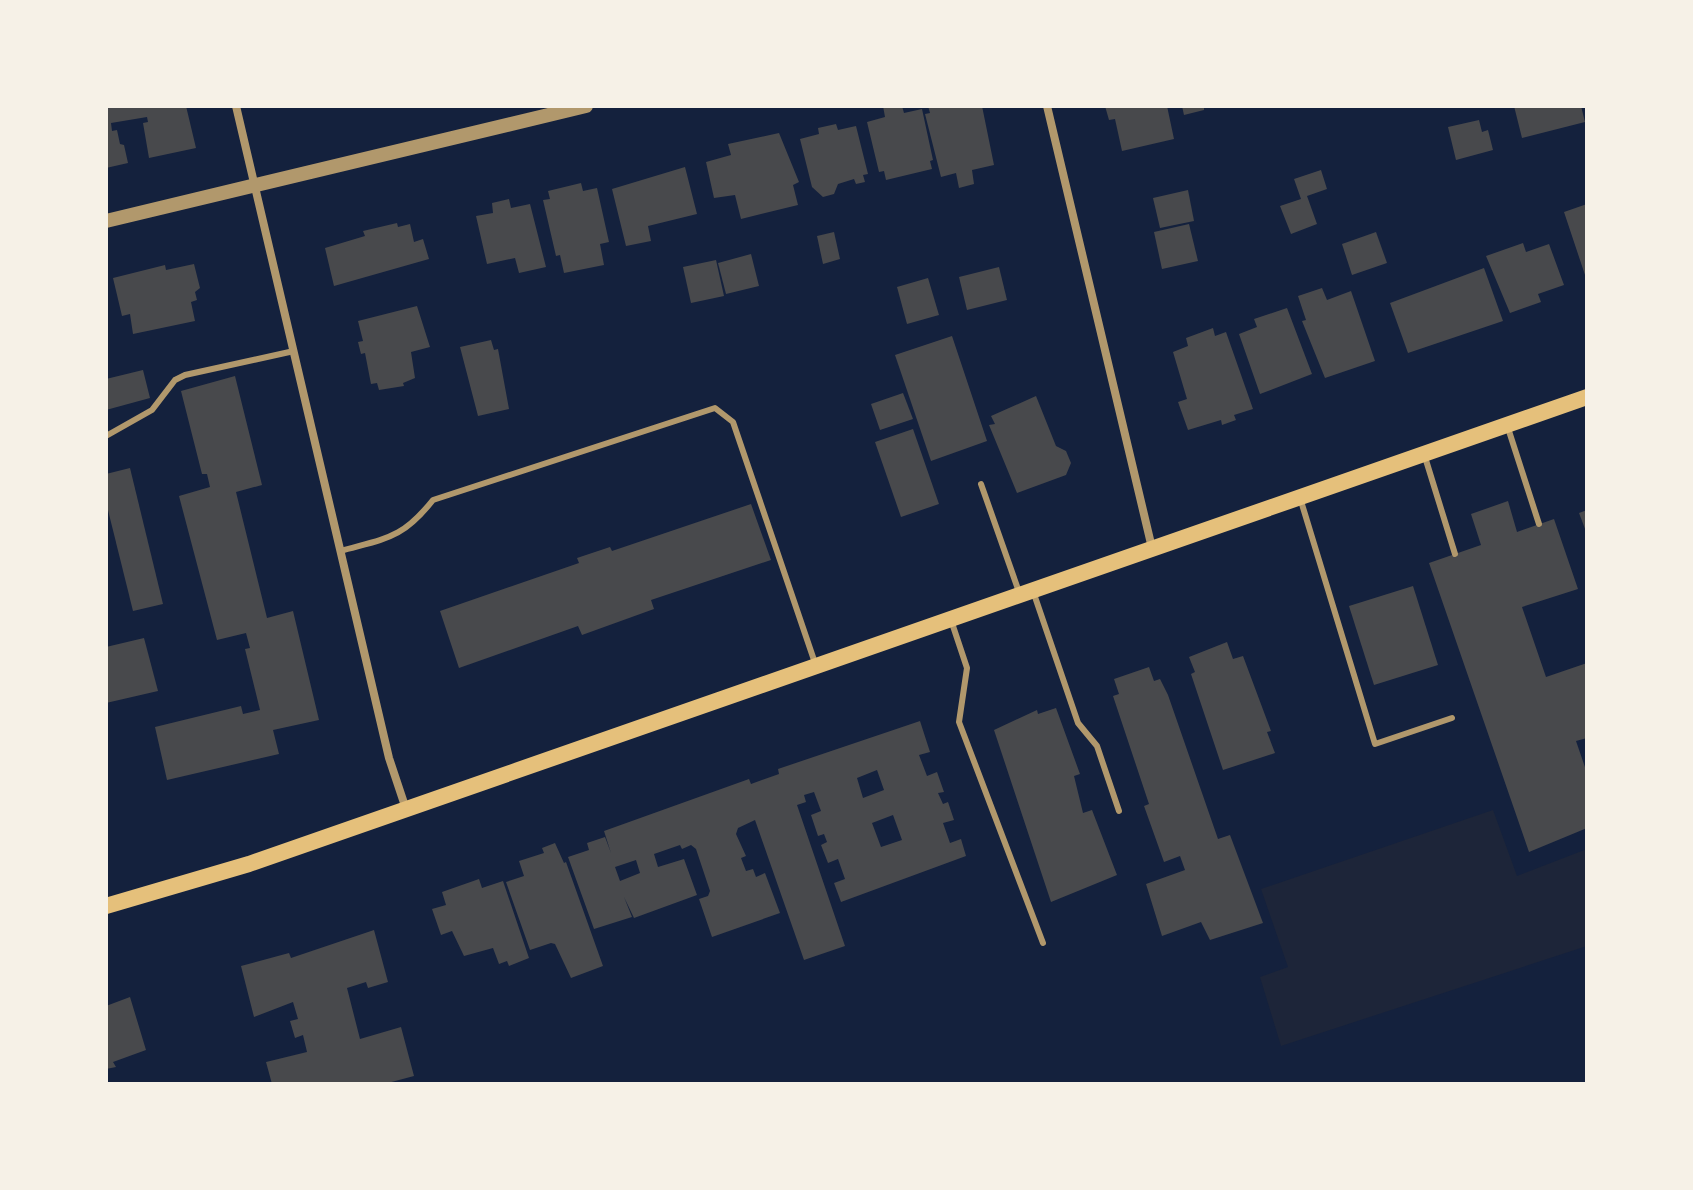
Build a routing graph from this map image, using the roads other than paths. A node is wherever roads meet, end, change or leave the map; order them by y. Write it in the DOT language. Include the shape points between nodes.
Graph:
graph roads {
  1 [pos="236,106"];
  2 [pos="586,106"];
  3 [pos="1047,106"];
  4 [pos="255,185"];
  5 [pos="106,221"];
  6 [pos="294,351"];
  7 [pos="1587,397"];
  8 [pos="1507,425"];
  9 [pos="106,436"];
  10 [pos="1424,454"];
  11 [pos="981,484"];
  12 [pos="1299,497"];
  13 [pos="1539,524"];
  14 [pos="1152,549"];
  15 [pos="340,551"];
  16 [pos="1455,554"];
  17 [pos="1026,593"];
  18 [pos="951,620"];
  19 [pos="816,667"];
  20 [pos="1452,718"];
  21 [pos="406,809"];
  22 [pos="1119,811"];
  23 [pos="106,906"];
  24 [pos="1043,943"];
  1 -- 4 [label="street"];
  2 -- 4 [label="street"];
  3 -- 14 [label="street"];
  4 -- 5 [label="street"];
  4 -- 6 [label="street"];
  6 -- 9 [label="lane" via="185,375 152,410"];
  6 -- 15 [label="street"];
  7 -- 8 [label="main road"];
  8 -- 10 [label="main road"];
  8 -- 13 [label="lane"];
  10 -- 12 [label="main road"];
  10 -- 16 [label="lane"];
  11 -- 17 [label="lane"];
  12 -- 14 [label="main road"];
  12 -- 20 [label="lane" via="1375,744"];
  14 -- 17 [label="main road"];
  15 -- 19 [label="lane" via="412,527 433,500 715,408 733,422"];
  15 -- 21 [label="street"];
  17 -- 18 [label="main road"];
  17 -- 22 [label="lane" via="1078,723 1097,746"];
  18 -- 19 [label="main road"];
  18 -- 24 [label="lane" via="967,668 959,722"];
  19 -- 21 [label="main road"];
  21 -- 23 [label="main road" via="249,864"];
}
